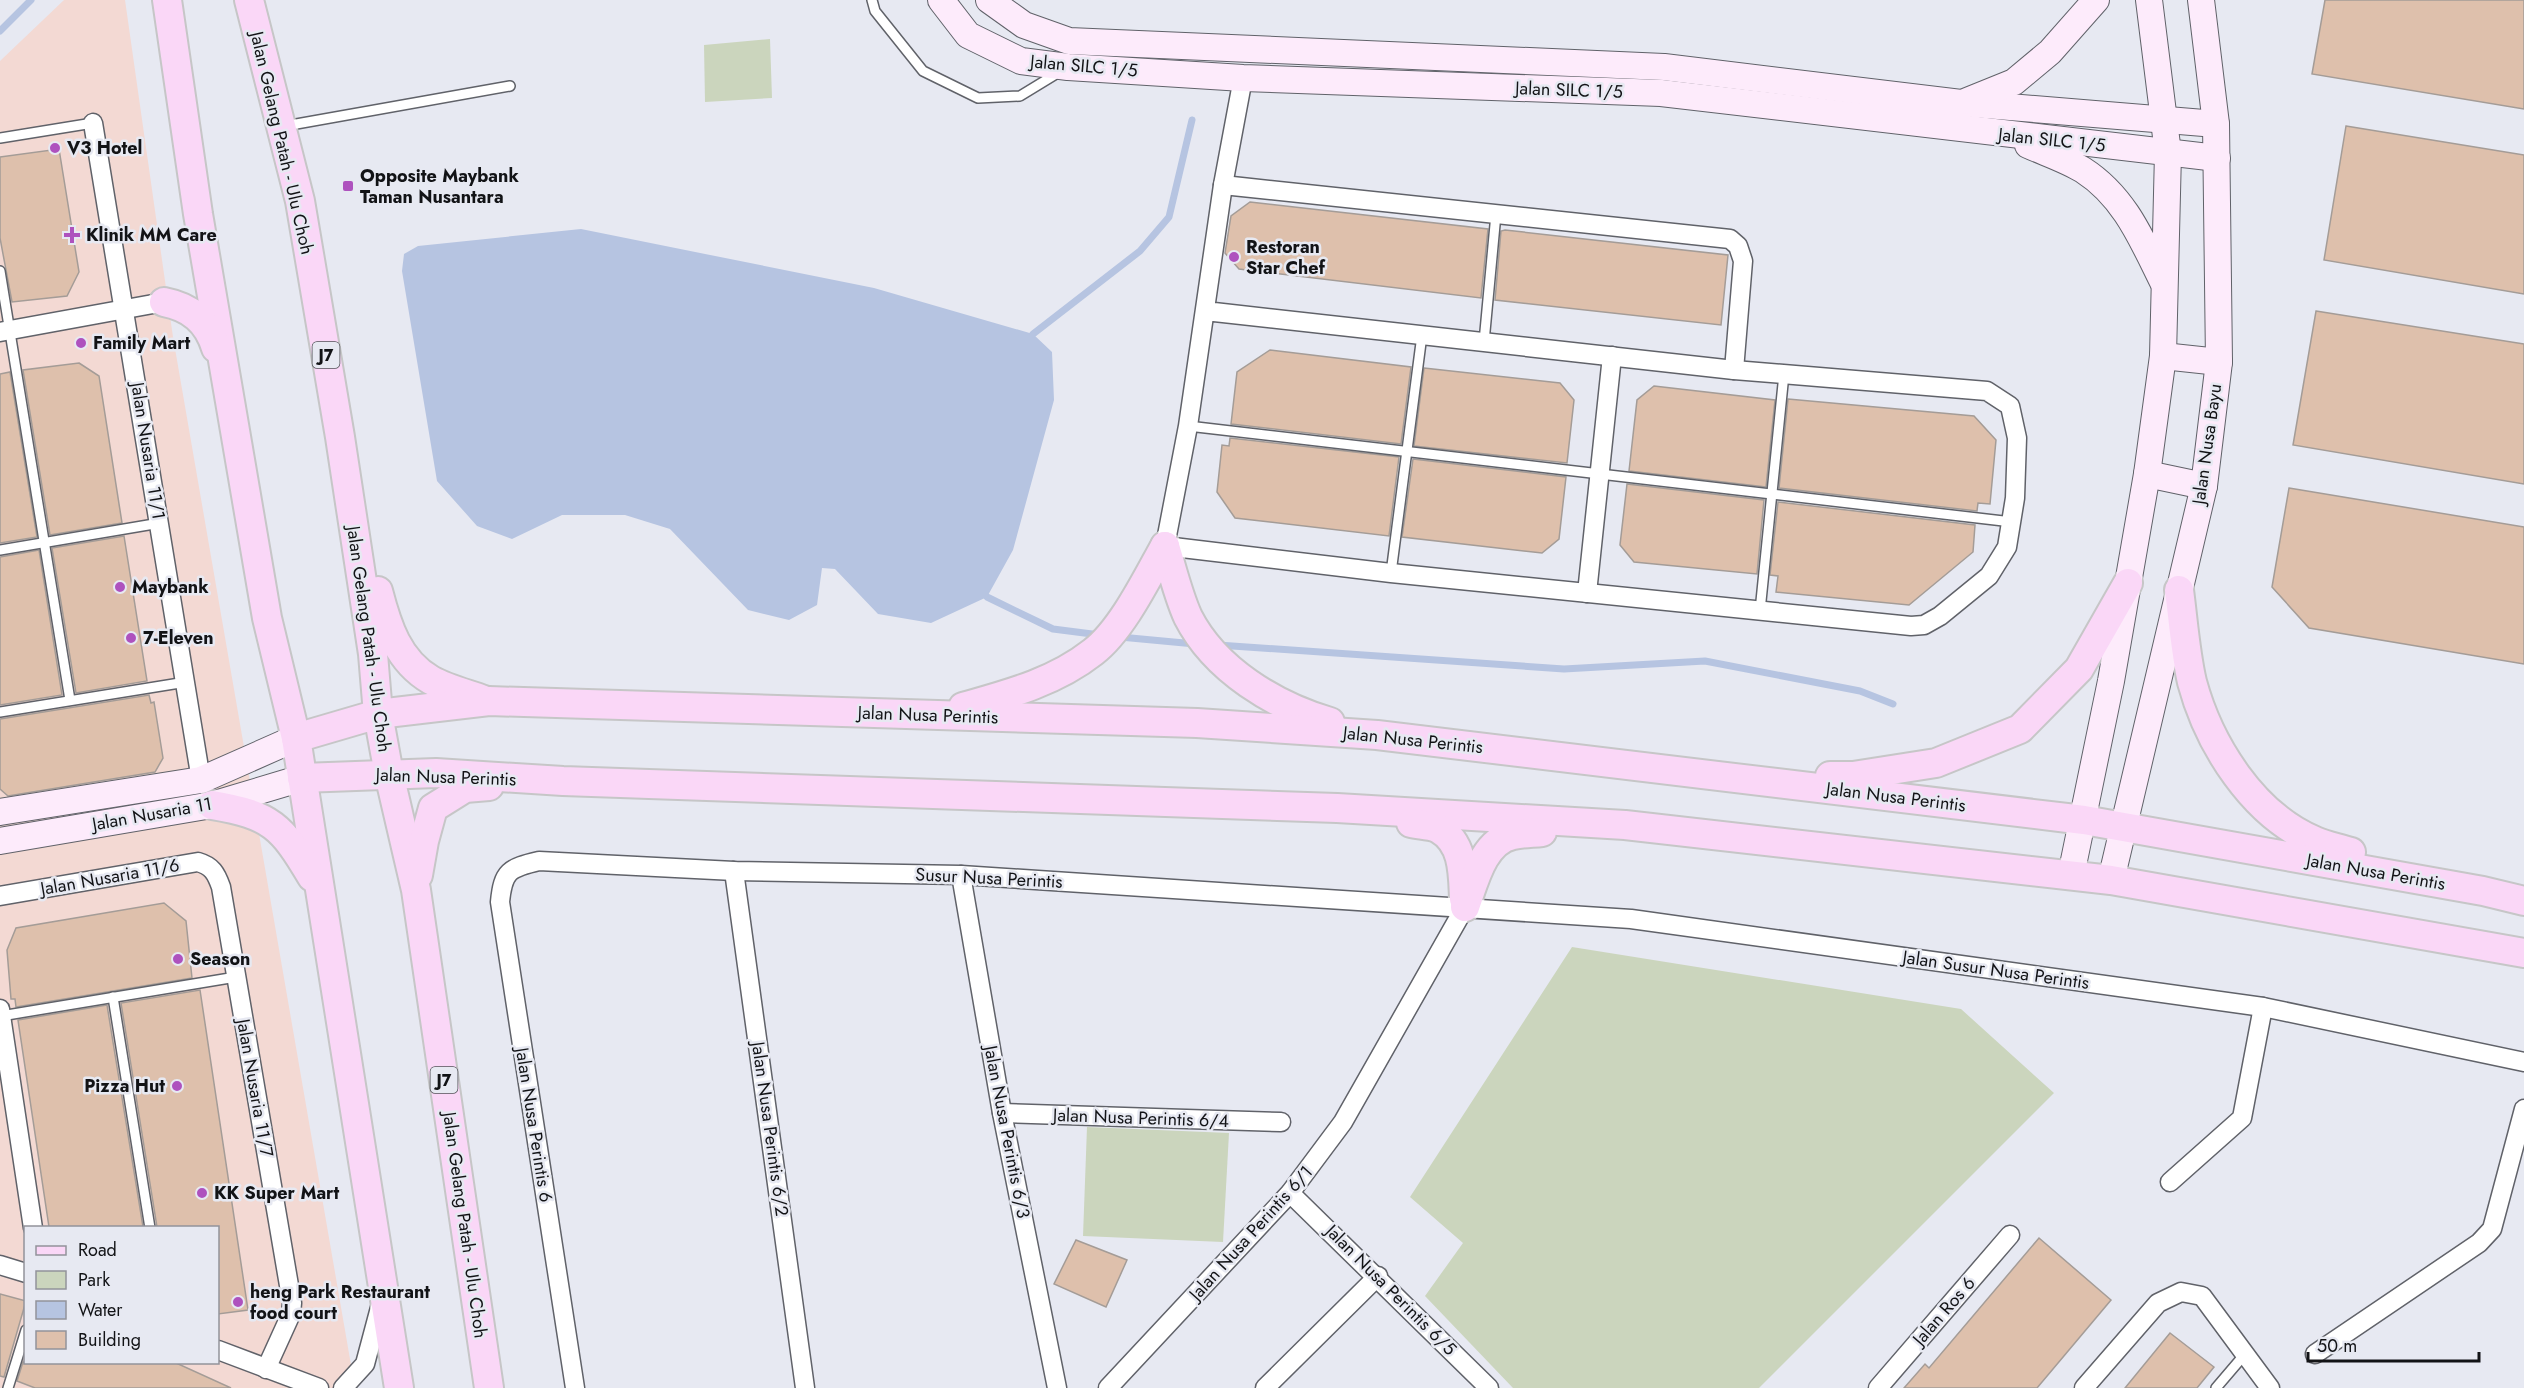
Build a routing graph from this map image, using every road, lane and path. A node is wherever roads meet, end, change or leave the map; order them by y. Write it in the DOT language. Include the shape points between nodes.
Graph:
graph roads {
  1 [pos="167,0"];
  2 [pos="249,0"];
  3 [pos="872,0"];
  4 [pos="941,0"];
  5 [pos="989,0"];
  6 [pos="2096,0"];
  7 [pos="2149,0"];
  8 [pos="2201,0"];
  9 [pos="1068,67"];
  10 [pos="1243,78"];
  11 [pos="510,86"];
  12 [pos="1961,103"];
  13 [pos="2165,120"];
  14 [pos="93,123"];
  15 [pos="2216,124"];
  16 [pos="280,127"];
  17 [pos="2007,135"];
  18 [pos="0,138"];
  19 [pos="2168,153"];
  20 [pos="2217,158"];
  21 [pos="1223,185"];
  22 [pos="198,214"];
  23 [pos="1496,214"];
  24 [pos="0,271"];
  25 [pos="2165,288"];
  26 [pos="164,302"];
  27 [pos="125,309"];
  28 [pos="1205,311"];
  29 [pos="5,331"];
  30 [pos="1422,335"];
  31 [pos="1484,342"];
  32 [pos="1612,356"];
  33 [pos="2163,356"];
  34 [pos="2219,362"];
  35 [pos="1734,370"];
  36 [pos="1784,374"];
  37 [pos="228,387"];
  38 [pos="1188,426"];
  39 [pos="340,437"];
  40 [pos="1407,452"];
  41 [pos="1599,474"];
  42 [pos="2148,474"];
  43 [pos="2204,486"];
  44 [pos="1772,494"];
  45 [pos="2012,522"];
  46 [pos="160,523"];
  47 [pos="45,542"];
  48 [pos="1165,546"];
  49 [pos="0,550"];
  50 [pos="1391,573"];
  51 [pos="2128,583"];
  52 [pos="2179,590"];
  53 [pos="1587,593"];
  54 [pos="1760,611"];
  55 [pos="186,682"];
  56 [pos="70,700"];
  57 [pos="489,701"];
  58 [pos="0,712"];
  59 [pos="378,714"];
  60 [pos="933,715"];
  61 [pos="1377,735"];
  62 [pos="296,738"];
  63 [pos="1699,772"];
  64 [pos="388,774"];
  65 [pos="302,778"];
  66 [pos="563,782"];
  67 [pos="206,792"];
  68 [pos="1337,808"];
  69 [pos="0,812"];
  70 [pos="2084,820"];
  71 [pos="1625,825"];
  72 [pos="2122,827"];
  73 [pos="0,841"];
  74 [pos="515,867"];
  75 [pos="734,871"];
  76 [pos="216,875"];
  77 [pos="961,875"];
  78 [pos="2071,875"];
  79 [pos="2110,879"];
  80 [pos="416,891"];
  81 [pos="2483,891"];
  82 [pos="322,894"];
  83 [pos="0,896"];
  84 [pos="2524,901"];
  85 [pos="1465,907"];
  86 [pos="2524,953"];
  87 [pos="236,977"];
  88 [pos="113,997"];
  89 [pos="2263,1007"];
  90 [pos="1,1012"];
  91 [pos="2,1039"];
  92 [pos="2524,1062"];
  93 [pos="2524,1109"];
  94 [pos="1002,1113"];
  95 [pos="1281,1122"];
  96 [pos="2170,1182"];
  97 [pos="1290,1193"];
  98 [pos="33,1226"];
  99 [pos="150,1226"];
  100 [pos="2010,1235"];
  101 [pos="0,1265"];
  102 [pos="24,1272"];
  103 [pos="1378,1276"];
  104 [pos="386,1290"];
  105 [pos="24,1336"];
  106 [pos="219,1350"];
  107 [pos="2245,1354"];
  108 [pos="2315,1354"];
  109 [pos="266,1369"];
  110 [pos="8,1388"];
  111 [pos="319,1388"];
  112 [pos="343,1388"];
  113 [pos="399,1388"];
  114 [pos="489,1388"];
  115 [pos="575,1388"];
  116 [pos="805,1388"];
  117 [pos="1057,1388"];
  118 [pos="1108,1388"];
  119 [pos="1265,1388"];
  120 [pos="1489,1388"];
  121 [pos="1878,1388"];
  122 [pos="2084,1388"];
  123 [pos="2216,1388"];
  124 [pos="2270,1388"];
  1 -- 22 [label="main road"];
  2 -- 16 [label="main road, Jalan Gelang Patah - Ulu Choh / J7"];
  3 -- 9 [label="lane" via="875,10 923,71 978,98 1020,96"];
  4 -- 9 [label="street, Jalan SILC 1/5" via="968,35 1021,61"];
  5 -- 12 [label="street, Jalan SILC 1/5" via="1024,25 1069,41 1664,67"];
  6 -- 12 [label="street" via="2050,52 2014,82"];
  7 -- 13 [label="street"];
  8 -- 15 [label="street, Jalan Nusa Bayu"];
  9 -- 10 [label="street, Jalan SILC 1/5"];
  10 -- 17 [label="street, Jalan SILC 1/5" via="1661,93"];
  10 -- 21 [label="street"];
  11 -- 16 [label="lane"];
  12 -- 13 [label="street, Jalan SILC 1/5"];
  13 -- 15 [label="street, Jalan SILC 1/5"];
  13 -- 19 [label="street"];
  14 -- 18 [label="lane"];
  14 -- 27 [label="street, Jalan Nusaria 11/1"];
  15 -- 20 [label="street, Jalan Nusa Bayu"];
  16 -- 39 [label="main road, Jalan Gelang Patah - Ulu Choh / J7" via="300,201"];
  17 -- 19 [label="street, Jalan SILC 1/5"];
  17 -- 25 [label="street" via="2083,170 2119,199"];
  19 -- 20 [label="street, Jalan SILC 1/5"];
  19 -- 25 [label="street"];
  20 -- 34 [label="street, Jalan Nusa Bayu"];
  21 -- 23 [label="street"];
  21 -- 28 [label="street"];
  22 -- 26 [label="main road" via="195,278 186,291"];
  22 -- 37 [label="main road"];
  23 -- 31 [label="lane"];
  23 -- 35 [label="street" via="1730,239 1738,246 1743,261"];
  24 -- 29 [label="lane"];
  25 -- 33 [label="street"];
  26 -- 27 [label="street"];
  26 -- 37 [label="main road" via="186,306 200,320 214,342"];
  27 -- 29 [label="street"];
  27 -- 46 [label="street, Jalan Nusaria 11/1"];
  28 -- 30 [label="street"];
  28 -- 38 [label="street"];
  29 -- 47 [label="lane"];
  30 -- 31 [label="street"];
  30 -- 40 [label="lane"];
  31 -- 32 [label="street"];
  32 -- 35 [label="street"];
  32 -- 41 [label="street"];
  33 -- 34 [label="street"];
  33 -- 42 [label="street"];
  34 -- 43 [label="street, Jalan Nusa Bayu"];
  35 -- 36 [label="street"];
  36 -- 44 [label="lane"];
  36 -- 45 [label="street" via="1987,391 2010,406 2017,438"];
  37 -- 62 [label="main road" via="267,618"];
  38 -- 40 [label="lane"];
  38 -- 48 [label="street"];
  39 -- 57 [label="main road" via="387,625 406,660 432,681"];
  39 -- 59 [label="main road, Jalan Gelang Patah - Ulu Choh / J7" via="373,654"];
  40 -- 41 [label="lane"];
  40 -- 50 [label="lane"];
  41 -- 44 [label="lane"];
  41 -- 53 [label="street"];
  42 -- 43 [label="street"];
  42 -- 51 [label="street"];
  43 -- 52 [label="street, Jalan Nusa Bayu"];
  44 -- 45 [label="lane"];
  44 -- 54 [label="lane"];
  45 -- 54 [label="street" via="2007,547 1989,576 1924,625"];
  46 -- 47 [label="lane"];
  46 -- 55 [label="street, Jalan Nusaria 11/1"];
  47 -- 49 [label="lane"];
  47 -- 56 [label="lane"];
  48 -- 50 [label="street"];
  48 -- 60 [label="main road" via="1125,616 1094,652 1028,689"];
  48 -- 61 [label="main road" via="1188,617 1212,651 1241,679 1300,713"];
  50 -- 53 [label="street"];
  51 -- 63 [label="main road" via="2079,669 2020,729 1936,763 1853,776"];
  51 -- 70 [label="street"];
  52 -- 72 [label="street, Jalan Nusa Bayu"];
  52 -- 81 [label="main road" via="2192,682 2214,738 2244,786 2280,820 2314,841"];
  53 -- 54 [label="street"];
  55 -- 56 [label="lane"];
  55 -- 67 [label="street, Jalan Nusaria 11/1"];
  56 -- 58 [label="lane"];
  57 -- 59 [label="main road, Jalan Nusa Perintis"];
  57 -- 60 [label="main road, Jalan Nusa Perintis"];
  59 -- 62 [label="main road, Jalan Nusa Perintis"];
  59 -- 64 [label="main road, Jalan Gelang Patah - Ulu Choh / J7"];
  60 -- 61 [label="main road, Jalan Nusa Perintis" via="1197,723"];
  61 -- 63 [label="main road, Jalan Nusa Perintis"];
  62 -- 65 [label="main road"];
  62 -- 67 [label="street, Jalan Nusaria 11"];
  63 -- 70 [label="main road, Jalan Nusa Perintis"];
  64 -- 65 [label="main road, Jalan Nusa Perintis"];
  64 -- 66 [label="main road, Jalan Nusa Perintis" via="436,773"];
  64 -- 80 [label="main road, Jalan Gelang Patah - Ulu Choh / J7"];
  65 -- 67 [label="street, Jalan Nusaria 11"];
  65 -- 82 [label="main road"];
  66 -- 68 [label="main road, Jalan Nusa Perintis"];
  66 -- 80 [label="main road" via="465,788 446,797 434,808"];
  67 -- 69 [label="street, Jalan Nusaria 11"];
  67 -- 73 [label="street, Jalan Nusaria 11"];
  67 -- 82 [label="main road" via="269,823 290,839"];
  68 -- 71 [label="main road, Jalan Nusa Perintis"];
  68 -- 85 [label="main road" via="1439,829 1457,848"];
  70 -- 72 [label="main road, Jalan Nusa Perintis"];
  70 -- 78 [label="street"];
  71 -- 78 [label="main road, Jalan Nusa Perintis"];
  71 -- 85 [label="main road" via="1511,835 1492,847"];
  72 -- 79 [label="street, Jalan Nusa Bayu"];
  72 -- 81 [label="main road, Jalan Nusa Perintis"];
  74 -- 75 [label="street, Susur Nusa Perintis" via="539,861"];
  74 -- 115 [label="street, Jalan Nusa Perintis 6" via="502,880 500,902"];
  75 -- 77 [label="street, Susur Nusa Perintis"];
  75 -- 116 [label="street, Jalan Nusa Perintis 6/2"];
  76 -- 83 [label="street, Jalan Nusaria 11/6" via="209,866 198,862"];
  76 -- 87 [label="street, Jalan Nusaria 11/7"];
  77 -- 85 [label="street, Susur Nusa Perintis"];
  77 -- 94 [label="street, Jalan Nusa Perintis 6/3"];
  78 -- 79 [label="main road, Jalan Nusa Perintis"];
  79 -- 86 [label="main road, Jalan Nusa Perintis"];
  80 -- 114 [label="main road, Jalan Gelang Patah - Ulu Choh / J7"];
  81 -- 84 [label="main road, Jalan Nusa Perintis"];
  82 -- 104 [label="main road"];
  85 -- 89 [label="street, Jalan Susur Nusa Perintis" via="1631,919"];
  85 -- 97 [label="street, Jalan Nusa Perintis 6/1" via="1343,1122"];
  87 -- 88 [label="lane"];
  87 -- 109 [label="street, Jalan Nusaria 11/7" via="292,1303 291,1314"];
  88 -- 90 [label="lane"];
  88 -- 99 [label="lane"];
  89 -- 92 [label="street, Jalan Susur Nusa Perintis"];
  89 -- 96 [label="street" via="2242,1118"];
  90 -- 91 [label="street"];
  91 -- 98 [label="street"];
  93 -- 108 [label="street" via="2492,1229 2479,1243"];
  94 -- 95 [label="street, Jalan Nusa Perintis 6/4"];
  94 -- 117 [label="street, Jalan Nusa Perintis 6/3"];
  97 -- 103 [label="street, Jalan Nusa Perintis 6/5"];
  97 -- 118 [label="street, Jalan Nusa Perintis 6/1"];
  100 -- 121 [label="street, Jalan Ros 6"];
  101 -- 102 [label="street"];
  103 -- 119 [label="street"];
  103 -- 120 [label="street, Jalan Nusa Perintis 6/5"];
  104 -- 112 [label="street" via="364,1364"];
  104 -- 113 [label="main road"];
  105 -- 110 [label="lane"];
  106 -- 109 [label="street"];
  107 -- 122 [label="street" via="2202,1296 2181,1292 2158,1303"];
  107 -- 123 [label="lane"];
  107 -- 124 [label="street"];
  109 -- 111 [label="street"];
}
